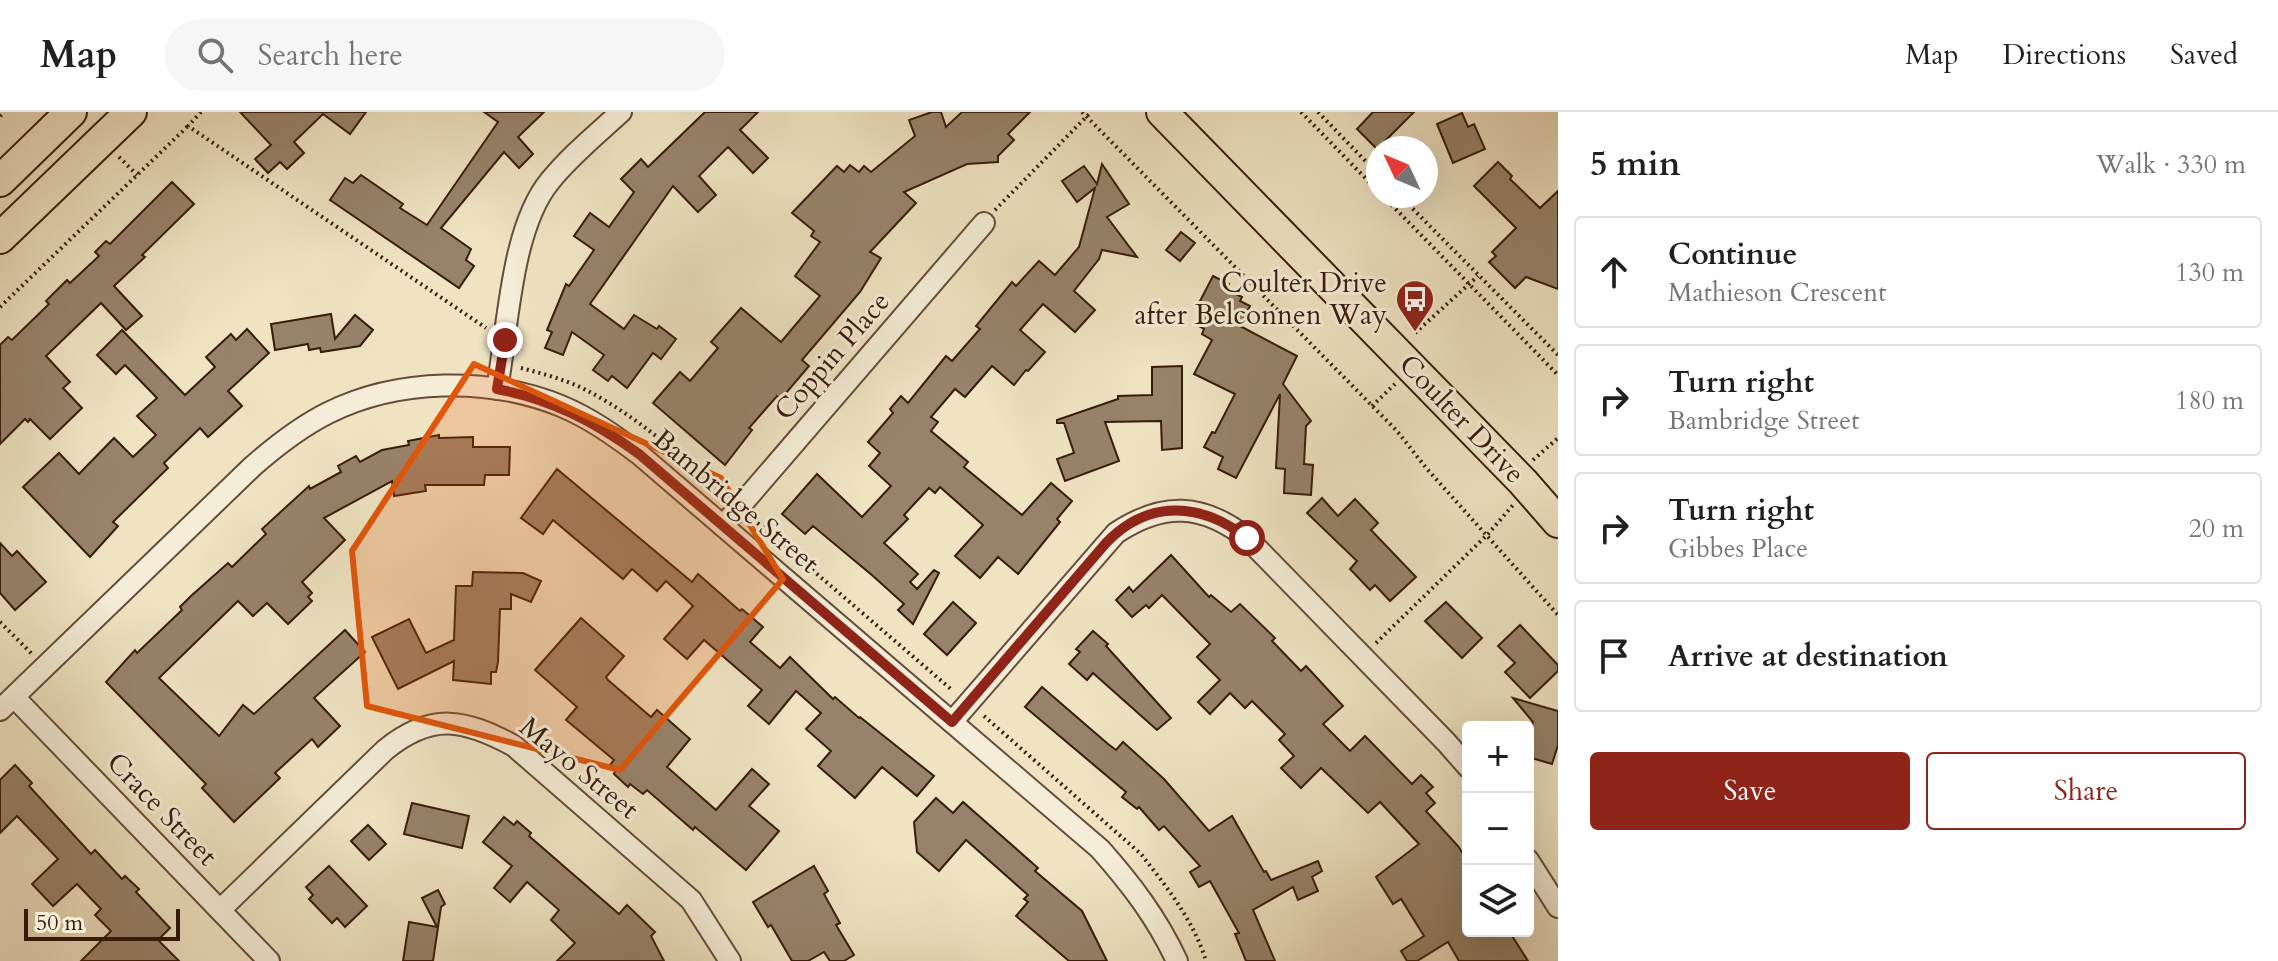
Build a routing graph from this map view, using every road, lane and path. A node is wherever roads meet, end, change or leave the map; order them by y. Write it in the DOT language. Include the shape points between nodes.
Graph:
graph roads {
  1 [pos="71,112"];
  2 [pos="191,112"];
  3 [pos="201,112"];
  4 [pos="621,112"];
  5 [pos="1162,112"];
  6 [pos="1301,112"];
  7 [pos="1318,112"];
  8 [pos="1087,113"];
  9 [pos="196,117"];
  10 [pos="120,119"];
  11 [pos="188,126"];
  12 [pos="1366,162"];
  13 [pos="1366,179"];
  14 [pos="0,181"];
  15 [pos="1395,208"];
  16 [pos="1412,208"];
  17 [pos="984,223"];
  18 [pos="0,238"];
  19 [pos="1478,276"];
  20 [pos="1470,284"];
  21 [pos="0,307"];
  22 [pos="1415,333"];
  23 [pos="505,340"];
  24 [pos="1558,355"];
  25 [pos="1558,375"];
  26 [pos="1399,380"];
  27 [pos="497,389"];
  28 [pos="1372,406"];
  29 [pos="1558,522"];
  30 [pos="723,526"];
  31 [pos="1488,534"];
  32 [pos="1558,615"];
  33 [pos="0,622"];
  34 [pos="1363,656"];
  35 [pos="46,666"];
  36 [pos="7,703"];
  37 [pos="952,722"];
  38 [pos="1462,761"];
  39 [pos="1531,865"];
  40 [pos="1558,907"];
  41 [pos="220,910"];
  42 [pos="269,961"];
  43 [pos="730,961"];
  44 [pos="1177,961"];
  1 -- 14 [label="main road"];
  2 -- 9 [label="path"];
  3 -- 9 [label="path"];
  4 -- 23 [label="street" via="549,181 530,213"];
  5 -- 29 [label="main road, Coulter Drive"];
  6 -- 13 [label="path"];
  7 -- 12 [label="path"];
  8 -- 17 [label="path"];
  8 -- 28 [label="path"];
  9 -- 11 [label="path"];
  10 -- 18 [label="main road"];
  11 -- 21 [label="path"];
  11 -- 23 [label="path"];
  15 -- 20 [label="path"];
  16 -- 19 [label="path"];
  17 -- 30 [label="street, Coppin Place"];
  19 -- 20 [label="path"];
  19 -- 24 [label="path"];
  20 -- 22 [label="path"];
  20 -- 25 [label="path"];
  23 -- 27 [label="street"];
  26 -- 28 [label="path"];
  27 -- 30 [label="street, Bambridge Street" via="561,406 602,427"];
  27 -- 35 [label="street, Bambridge Street" via="422,387 374,396 289,436"];
  28 -- 31 [label="path"];
  30 -- 37 [label="street, Bambridge Street"];
  31 -- 32 [label="path"];
  31 -- 34 [label="path"];
  33 -- 35 [label="path"];
  34 -- 37 [label="street" via="1228,523 1197,511 1167,510 1139,518 1116,533"];
  34 -- 38 [label="street"];
  35 -- 36 [label="street, Bambridge Street"];
  36 -- 41 [label="street, Crace Street"];
  37 -- 44 [label="street, Bambridge Street" via="1100,849 1135,888"];
  39 -- 40 [label="street"];
  41 -- 42 [label="street, Crace Street"];
  41 -- 43 [label="street, Mayo Street" via="385,750 417,728 444,723 472,727 514,746 691,900"];
}
